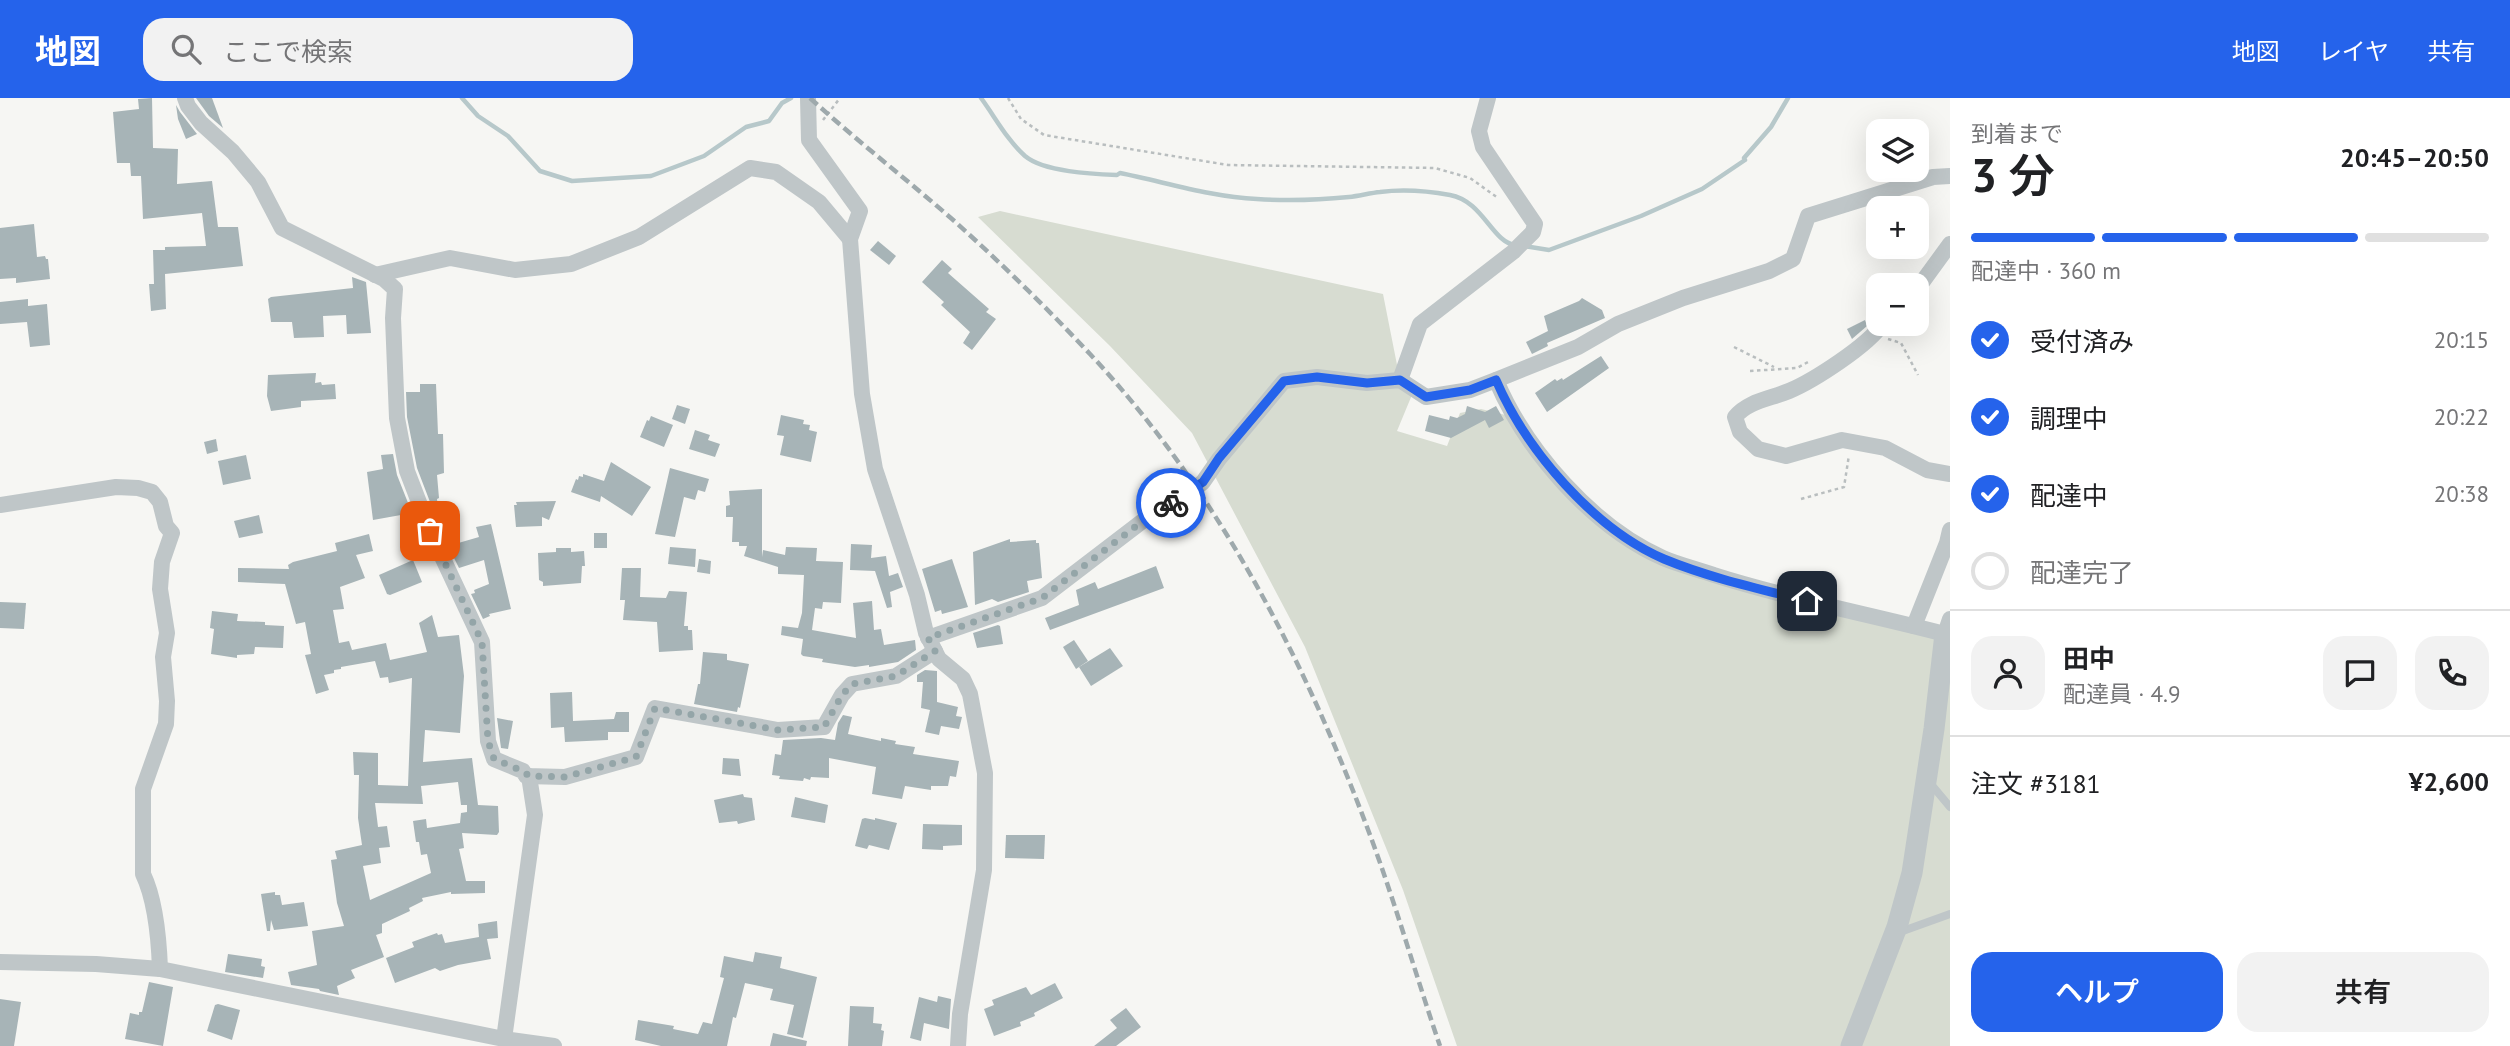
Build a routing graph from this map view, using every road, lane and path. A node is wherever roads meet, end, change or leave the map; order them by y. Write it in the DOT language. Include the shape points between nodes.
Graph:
graph roads {
  1 [pos="186,98"];
  2 [pos="808,98"];
  3 [pos="1007,98"];
  4 [pos="1488,98"];
  5 [pos="1950,176"];
  6 [pos="1502,201"];
  7 [pos="850,239"];
  8 [pos="1950,244"];
  9 [pos="1929,273"];
  10 [pos="375,275"];
  11 [pos="1870,336"];
  12 [pos="1889,336"];
  13 [pos="1734,347"];
  14 [pos="1816,358"];
  15 [pos="1777,369"];
  16 [pos="1750,370"];
  17 [pos="1918,375"];
  18 [pos="1400,380"];
  19 [pos="1496,380"];
  20 [pos="1855,442"];
  21 [pos="1950,474"];
  22 [pos="1801,499"];
  23 [pos="0,505"];
  24 [pos="1950,530"];
  25 [pos="1914,626"];
  26 [pos="1947,626"];
  27 [pos="932,645"];
  28 [pos="529,776"];
  29 [pos="1927,779"];
  30 [pos="1950,807"];
  31 [pos="1950,914"];
  32 [pos="1894,934"];
  33 [pos="0,962"];
  34 [pos="160,969"];
  35 [pos="504,1039"];
  36 [pos="554,1046"];
  37 [pos="958,1046"];
  38 [pos="1851,1046"];
  1 -- 10 [label="street" via="201,123 258,182 282,228"];
  2 -- 7 [label="street" via="809,140 860,211"];
  3 -- 6 [label="path" via="1021,119 1044,135 1228,165 1435,167 1470,178"];
  4 -- 18 [label="street" via="1479,131 1483,147 1535,224 1533,232 1420,324"];
  5 -- 19 [label="street" via="1933,177 1808,216 1793,259 1618,324 1578,347"];
  7 -- 10 [label="street" via="819,202 776,172 750,168 639,237 571,264 515,271 450,258"];
  7 -- 27 [label="street" via="862,394 875,469"];
  8 -- 9 [label="street"];
  10 -- 28 [label="street" via="395,289 397,418 407,471 482,642 488,741 494,759"];
  11 -- 20 [label="street" via="1808,381 1743,408 1735,417 1740,432 1758,449 1786,456 1842,440"];
  12 -- 17 [label="path" via="1901,343"];
  13 -- 15 [label="path"];
  14 -- 15 [label="path" via="1797,368"];
  15 -- 16 [label="path"];
  18 -- 19 [label="street" via="1426,397 1470,390"];
  18 -- 27 [label="street" via="1367,383 1317,377 1284,381 1203,482 1144,520 1042,598"];
  19 -- 25 [label="street" via="1525,435 1609,528 1663,558 1755,588"];
  20 -- 21 [label="street" via="1885,448 1927,470"];
  20 -- 22 [label="path" via="1844,486"];
  23 -- 34 [label="street" via="116,487 138,488 152,492 160,502 172,533 162,562 160,589 167,633 163,657 166,724 143,789 143,874"];
  24 -- 25 [label="street"];
  25 -- 26 [label="street"];
  26 -- 29 [label="street"];
  27 -- 28 [label="street" via="896,676 852,684 824,727 778,730 655,708 636,757 565,777"];
  27 -- 37 [label="street" via="939,659 963,679 970,694 985,773 984,870"];
  28 -- 35 [label="street" via="535,815"];
  29 -- 30 [label="lane"];
  29 -- 32 [label="street" via="1912,873"];
  31 -- 32 [label="lane"];
  32 -- 38 [label="street"];
  33 -- 34 [label="street"];
  34 -- 35 [label="street"];
  35 -- 36 [label="street"];
}
